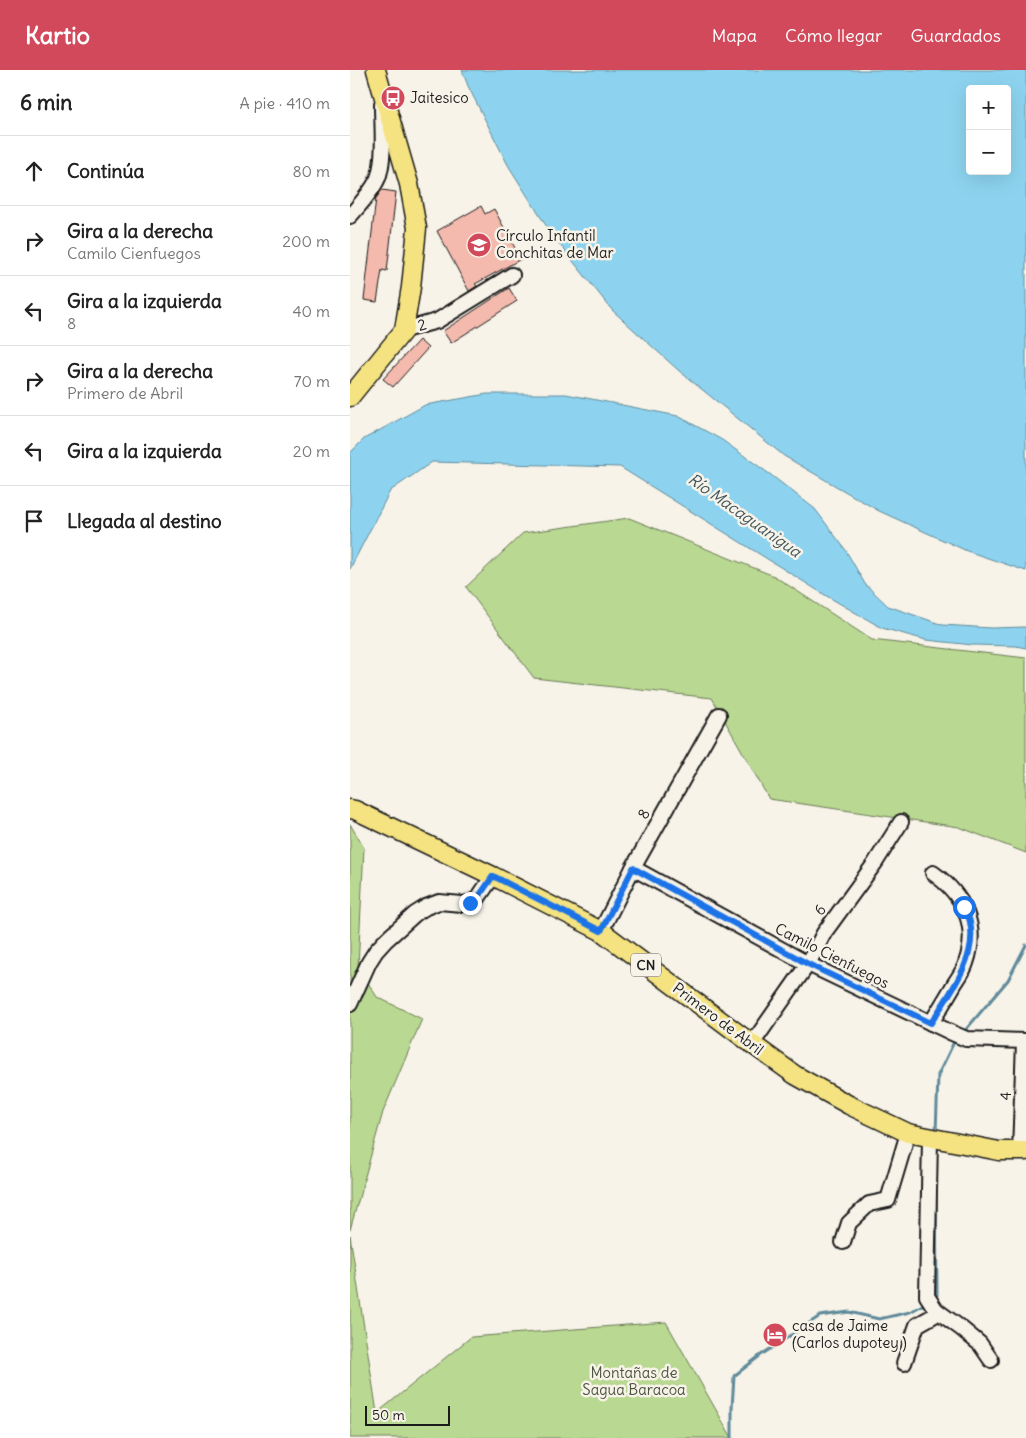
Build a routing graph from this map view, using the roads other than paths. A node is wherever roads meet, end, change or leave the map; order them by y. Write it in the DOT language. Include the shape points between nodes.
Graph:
graph roads {
  1 [pos="376,70"];
  2 [pos="382,91"];
  3 [pos="350,216"];
  4 [pos="512,275"];
  5 [pos="404,330"];
  6 [pos="350,397"];
  7 [pos="719,714"];
  8 [pos="350,809"];
  9 [pos="901,822"];
  10 [pos="633,868"];
  11 [pos="933,873"];
  12 [pos="493,876"];
  13 [pos="601,931"];
  14 [pos="808,964"];
  15 [pos="350,1004"];
  16 [pos="931,1023"];
  17 [pos="1025,1041"];
  18 [pos="752,1044"];
  19 [pos="908,1133"];
  20 [pos="936,1139"];
  21 [pos="1023,1151"];
  22 [pos="844,1242"];
  23 [pos="936,1310"];
  24 [pos="991,1360"];
  25 [pos="904,1363"];
  1 -- 2 [label="main road"];
  2 -- 3 [label="street" via="379,177"];
  2 -- 5 [label="main road" via="409,184 417,228"];
  4 -- 5 [label="street, 2" via="437,321"];
  5 -- 6 [label="main road, 2"];
  7 -- 10 [label="street, 8"];
  8 -- 12 [label="main road, Primero de Abril / CN"];
  9 -- 14 [label="street, 6" via="876,863 824,933"];
  10 -- 13 [label="street, 8"];
  10 -- 14 [label="street, Camilo Cienfuegos"];
  11 -- 16 [label="street" via="946,882 964,907 970,922 970,945 966,965"];
  12 -- 13 [label="main road, Primero de Abril / CN"];
  12 -- 15 [label="street" via="478,898 470,903 438,902 415,914 376,951"];
  13 -- 18 [label="main road, Primero de Abril / CN"];
  14 -- 16 [label="street, Camilo Cienfuegos"];
  14 -- 18 [label="street, 6"];
  16 -- 17 [label="street, Camilo Cienfuegos" via="966,1039"];
  17 -- 21 [label="street, 4"];
  18 -- 19 [label="main road, Primero de Abril / CN" via="795,1075"];
  19 -- 20 [label="main road, Primero de Abril / CN"];
  19 -- 22 [label="street" via="888,1200 869,1204 849,1223"];
  20 -- 21 [label="main road, Primero de Abril / CN" via="999,1151"];
  20 -- 23 [label="street" via="927,1296"];
  23 -- 24 [label="street" via="980,1344"];
  23 -- 25 [label="street" via="917,1325"];
}
